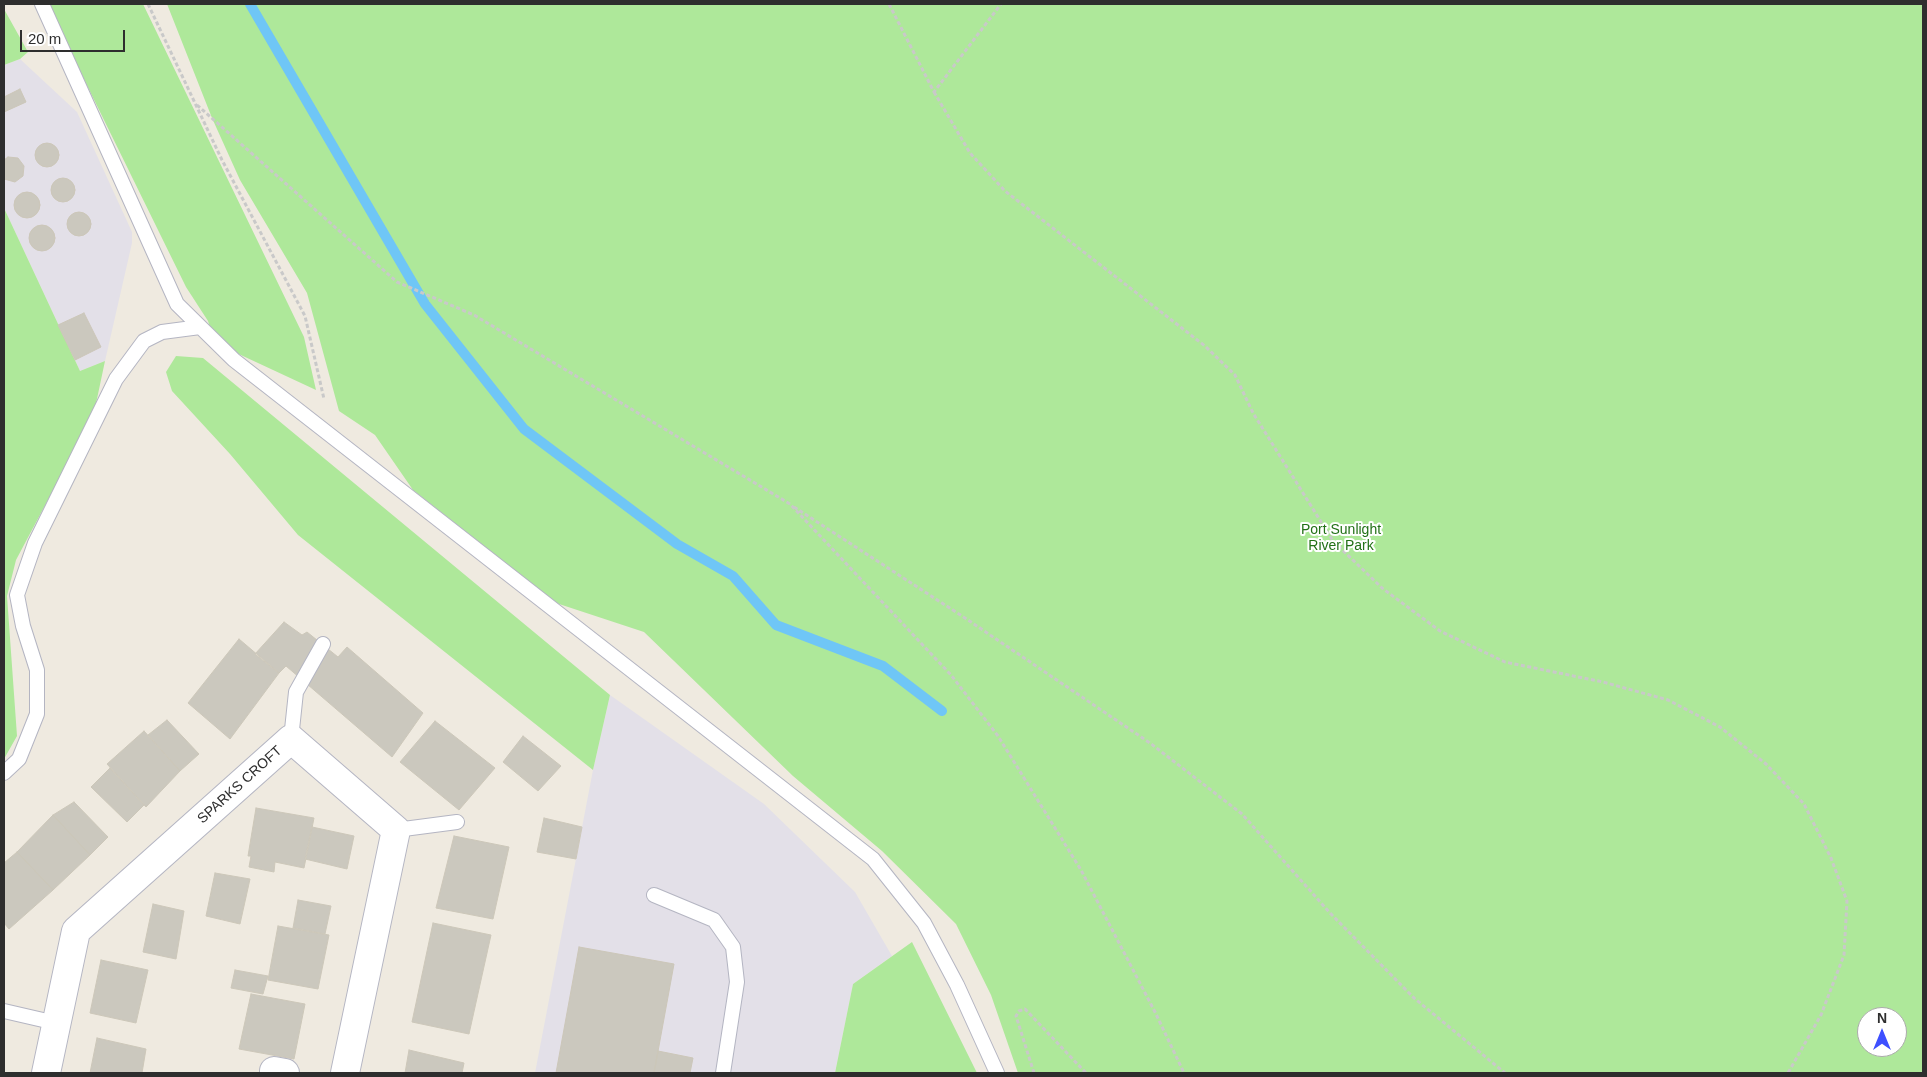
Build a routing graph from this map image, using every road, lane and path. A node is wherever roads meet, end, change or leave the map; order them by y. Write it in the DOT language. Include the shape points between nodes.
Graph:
graph roads {
  1 [pos="42,4"];
  2 [pos="148,4"];
  3 [pos="889,4"];
  4 [pos="1001,4"];
  5 [pos="934,92"];
  6 [pos="197,105"];
  7 [pos="200,327"];
  8 [pos="333,436"];
  9 [pos="790,504"];
  10 [pos="323,644"];
  11 [pos="291,739"];
  12 [pos="4,773"];
  13 [pos="457,822"];
  14 [pos="396,830"];
  15 [pos="654,895"];
  16 [pos="4,1011"];
  17 [pos="56,1023"];
  18 [pos="46,1073"];
  19 [pos="345,1073"];
  20 [pos="723,1073"];
  21 [pos="998,1073"];
  22 [pos="1034,1073"];
  23 [pos="1086,1073"];
  24 [pos="1184,1073"];
  25 [pos="1505,1073"];
  26 [pos="1788,1073"];
  1 -- 7 [label="lane" via="177,304"];
  2 -- 6 [label="path"];
  3 -- 5 [label="path"];
  4 -- 5 [label="path"];
  5 -- 26 [label="path" via="970,153 1005,191 1205,346 1235,375 1254,413 1333,541 1382,588 1440,631 1505,662 1603,682 1668,700 1720,727 1766,764 1804,804 1831,858 1847,901 1844,955 1821,1014"];
  6 -- 8 [label="path" via="222,160 305,316"];
  6 -- 9 [label="path" via="397,282 474,315"];
  7 -- 8 [label="lane" via="234,360"];
  7 -- 12 [label="lane" via="162,332 144,341 116,379 35,543 17,595 22,626 37,670 37,714 19,760"];
  8 -- 21 [label="lane" via="873,859 924,923"];
  9 -- 24 [label="path" via="951,675 998,736 1081,870"];
  9 -- 25 [label="path" via="1150,743 1242,814 1330,913 1414,998"];
  10 -- 11 [label="lane" via="296,692"];
  11 -- 14 [label="street, SPARKS CROFT"];
  11 -- 17 [label="street, SPARKS CROFT" via="76,931"];
  13 -- 14 [label="lane"];
  14 -- 19 [label="street"];
  15 -- 20 [label="lane" via="714,920 733,946 736,982"];
  16 -- 17 [label="lane"];
  17 -- 18 [label="street, SPARKS CROFT"];
  22 -- 23 [label="path" via="1016,1016 1025,1009"];
}
